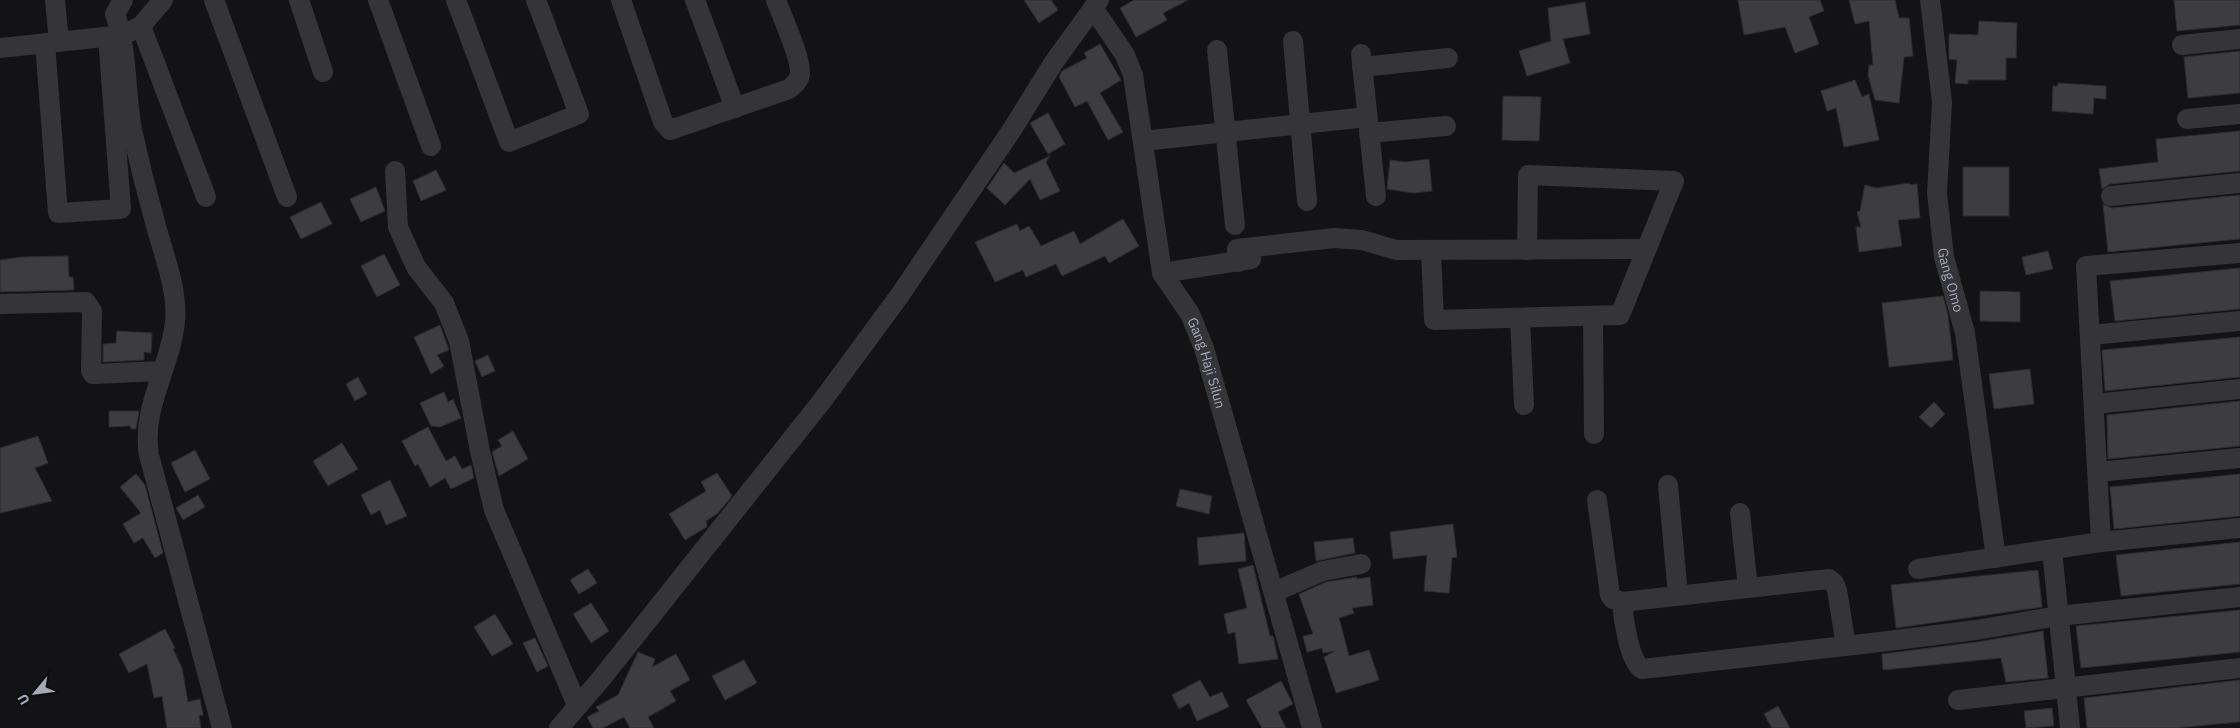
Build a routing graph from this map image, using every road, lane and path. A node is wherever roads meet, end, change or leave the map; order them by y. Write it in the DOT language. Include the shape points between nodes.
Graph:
graph roads {
  1 [pos="55,0"];
  2 [pos="123,0"];
  3 [pos="163,0"];
  4 [pos="214,0"];
  5 [pos="299,0"];
  6 [pos="378,0"];
  7 [pos="456,0"];
  8 [pos="536,0"];
  9 [pos="621,0"];
  10 [pos="695,0"];
  11 [pos="776,0"];
  12 [pos="1930,0"];
  13 [pos="1096,4"];
  14 [pos="141,26"];
  15 [pos="115,36"];
  16 [pos="2240,39"];
  17 [pos="1293,41"];
  18 [pos="52,42"];
  19 [pos="2182,45"];
  20 [pos="0,48"];
  21 [pos="1217,50"];
  22 [pos="1448,58"];
  23 [pos="323,72"];
  24 [pos="735,108"];
  25 [pos="2240,114"];
  26 [pos="2186,118"];
  27 [pos="1300,124"];
  28 [pos="1368,125"];
  29 [pos="1446,126"];
  30 [pos="1226,132"];
  31 [pos="1143,141"];
  32 [pos="431,146"];
  33 [pos="396,171"];
  34 [pos="2240,183"];
  35 [pos="1376,196"];
  36 [pos="2111,196"];
  37 [pos="206,197"];
  38 [pos="287,197"];
  39 [pos="1307,201"];
  40 [pos="1235,225"];
  41 [pos="1646,249"];
  42 [pos="1431,250"];
  43 [pos="1526,250"];
  44 [pos="2240,252"];
  45 [pos="1162,274"];
  46 [pos="0,304"];
  47 [pos="1593,316"];
  48 [pos="1520,318"];
  49 [pos="2240,321"];
  50 [pos="2090,336"];
  51 [pos="162,371"];
  52 [pos="2240,389"];
  53 [pos="2095,404"];
  54 [pos="1524,405"];
  55 [pos="1594,434"];
  56 [pos="2240,458"];
  57 [pos="2098,472"];
  58 [pos="1668,485"];
  59 [pos="1596,500"];
  60 [pos="1740,512"];
  61 [pos="2240,528"];
  62 [pos="2101,542"];
  63 [pos="2052,550"];
  64 [pos="1996,558"];
  65 [pos="1361,564"];
  66 [pos="1918,569"];
  67 [pos="1748,588"];
  68 [pos="1274,592"];
  69 [pos="1678,596"];
  70 [pos="2240,597"];
  71 [pos="1622,602"];
  72 [pos="2058,616"];
  73 [pos="1846,646"];
  74 [pos="2240,668"];
  75 [pos="2065,686"];
  76 [pos="1958,700"];
  77 [pos="577,705"];
  78 [pos="222,728"];
  79 [pos="559,728"];
  80 [pos="1312,728"];
  81 [pos="2070,728"];
  1 -- 18 [label="street"];
  2 -- 15 [label="street" via="116,14"];
  3 -- 14 [label="street"];
  4 -- 38 [label="street"];
  5 -- 23 [label="street"];
  6 -- 32 [label="street"];
  7 -- 8 [label="street" via="509,142 579,114"];
  9 -- 24 [label="street" via="666,127 674,130"];
  10 -- 24 [label="street"];
  11 -- 24 [label="street" via="797,58 798,82 789,90"];
  12 -- 64 [label="street, Gang Omo" via="1942,102 1937,193 1943,248 1965,333"];
  13 -- 31 [label="street, Gang Haji Silun" via="1129,64"];
  13 -- 77 [label="street" via="900,295 828,393"];
  14 -- 15 [label="street"];
  14 -- 37 [label="street"];
  15 -- 18 [label="street"];
  15 -- 18 [label="street" via="121,209 58,213"];
  15 -- 51 [label="street" via="132,129 171,280 175,321"];
  16 -- 19 [label="street"];
  17 -- 27 [label="street"];
  18 -- 20 [label="street"];
  21 -- 30 [label="street"];
  22 -- 28 [label="street" via="1361,61"];
  25 -- 26 [label="street"];
  27 -- 28 [label="street"];
  27 -- 30 [label="street"];
  27 -- 39 [label="street"];
  28 -- 29 [label="street"];
  28 -- 35 [label="street"];
  30 -- 31 [label="street"];
  30 -- 40 [label="street"];
  31 -- 45 [label="street, Gang Haji Silun"];
  33 -- 77 [label="street" via="398,227 416,267 444,302 459,341 494,510"];
  34 -- 36 [label="street"];
  41 -- 43 [label="street"];
  41 -- 43 [label="street" via="1674,181 1528,175"];
  41 -- 47 [label="street" via="1620,315"];
  42 -- 43 [label="street"];
  42 -- 45 [label="street" via="1396,250 1362,240 1334,238 1238,262"];
  42 -- 48 [label="street" via="1434,320"];
  44 -- 50 [label="street" via="2086,266"];
  45 -- 68 [label="street, Gang Haji Silun" via="1190,314 1204,348"];
  46 -- 51 [label="street" via="86,302 92,311 93,374"];
  47 -- 48 [label="street"];
  47 -- 55 [label="street"];
  48 -- 54 [label="street"];
  49 -- 50 [label="street"];
  50 -- 53 [label="street"];
  51 -- 78 [label="street" via="147,421 146,438"];
  52 -- 53 [label="street"];
  53 -- 57 [label="street"];
  56 -- 57 [label="street"];
  57 -- 62 [label="street"];
  58 -- 69 [label="street"];
  59 -- 71 [label="street" via="1610,595"];
  60 -- 67 [label="street"];
  61 -- 62 [label="street"];
  62 -- 63 [label="street"];
  63 -- 64 [label="street"];
  63 -- 72 [label="street"];
  64 -- 66 [label="street"];
  65 -- 68 [label="street" via="1323,571"];
  67 -- 69 [label="street"];
  67 -- 73 [label="street" via="1824,578 1832,580"];
  68 -- 80 [label="street, Gang Haji Silun"];
  69 -- 71 [label="street"];
  70 -- 72 [label="street"];
  71 -- 73 [label="street" via="1629,641 1636,664 1642,669"];
  72 -- 73 [label="street"];
  72 -- 75 [label="street"];
  74 -- 75 [label="street"];
  75 -- 76 [label="street"];
  75 -- 81 [label="street"];
  77 -- 79 [label="street"];
}
